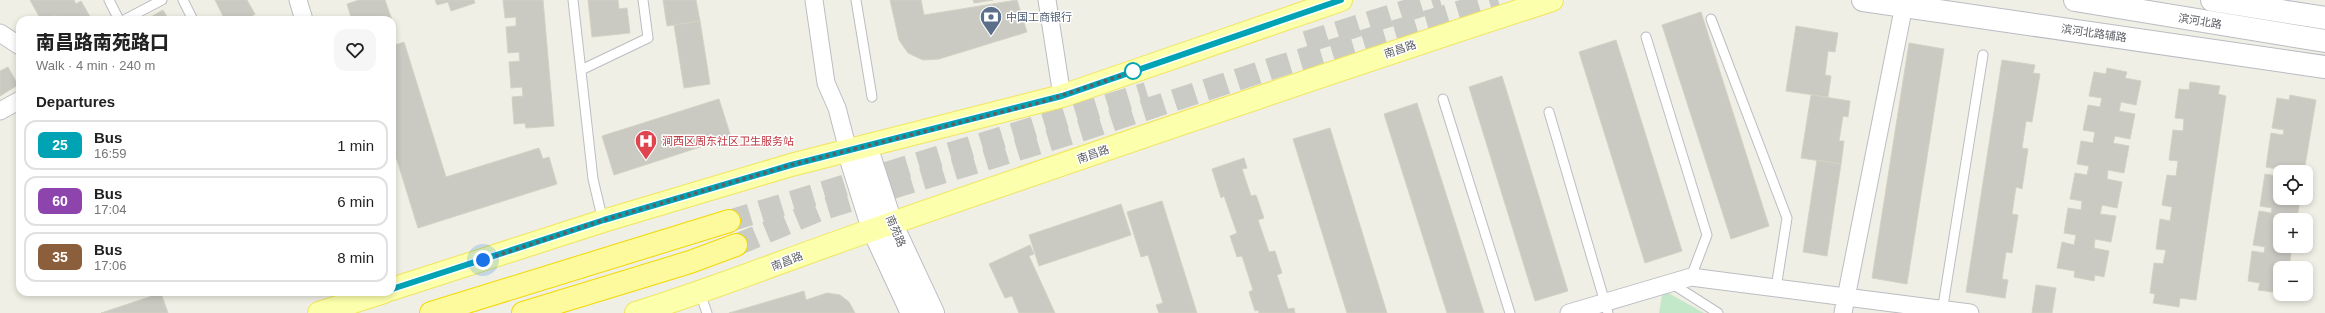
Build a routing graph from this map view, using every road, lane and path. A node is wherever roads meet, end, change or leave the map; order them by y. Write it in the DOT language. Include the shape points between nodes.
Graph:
graph roads {
  1 [pos="108,0"];
  2 [pos="162,0"];
  3 [pos="183,0"];
  4 [pos="298,0"];
  5 [pos="574,0"];
  6 [pos="643,0"];
  7 [pos="814,0"];
  8 [pos="856,0"];
  9 [pos="1047,0"];
  10 [pos="1341,0"];
  11 [pos="1552,0"];
  12 [pos="1863,0"];
  13 [pos="2075,0"];
  14 [pos="2212,0"];
  15 [pos="2263,1"];
  16 [pos="1905,3"];
  17 [pos="2325,10"];
  18 [pos="118,16"];
  19 [pos="132,16"];
  20 [pos="191,16"];
  21 [pos="303,16"];
  22 [pos="2325,18"];
  23 [pos="1711,19"];
  24 [pos="0,33"];
  25 [pos="1646,38"];
  26 [pos="2325,41"];
  27 [pos="16,43"];
  28 [pos="1983,55"];
  29 [pos="2325,67"];
  30 [pos="581,70"];
  31 [pos="1062,96"];
  32 [pos="872,97"];
  33 [pos="1443,99"];
  34 [pos="16,102"];
  35 [pos="0,111"];
  36 [pos="1548,112"];
  37 [pos="857,148"];
  38 [pos="604,220"];
  39 [pos="729,220"];
  40 [pos="882,226"];
  41 [pos="736,245"];
  42 [pos="1691,277"];
  43 [pos="1671,283"];
  44 [pos="396,288"];
  45 [pos="1776,288"];
  46 [pos="372,296"];
  47 [pos="704,303"];
  48 [pos="1844,305"];
  49 [pos="1607,308"];
  50 [pos="1942,311"];
  51 [pos="319,313"];
  52 [pos="430,313"];
  53 [pos="523,313"];
  54 [pos="636,313"];
  55 [pos="912,313"];
  56 [pos="933,313"];
  57 [pos="1510,313"];
  58 [pos="1569,313"];
  59 [pos="1718,313"];
  60 [pos="1970,313"];
  1 -- 18 [label="lane"];
  2 -- 19 [label="lane"];
  3 -- 20 [label="lane"];
  4 -- 21 [label="street"];
  5 -- 30 [label="lane"];
  6 -- 30 [label="lane" via="648,38"];
  7 -- 37 [label="street" via="826,83"];
  8 -- 32 [label="lane"];
  9 -- 31 [label="street"];
  10 -- 31 [label="main road"];
  11 -- 40 [label="main road, 南昌路" via="1330,72"];
  12 -- 16 [label="main road, 滨河北路辅路"];
  13 -- 26 [label="main road, 滨河北路"];
  14 -- 22 [label="main road, 滨河北路"];
  15 -- 17 [label="main road"];
  16 -- 29 [label="main road, 滨河北路辅路"];
  16 -- 48 [label="street"];
  23 -- 45 [label="lane" via="1787,218"];
  24 -- 27 [label="street"];
  25 -- 42 [label="lane" via="1707,235"];
  28 -- 50 [label="lane"];
  30 -- 38 [label="lane" via="593,179"];
  31 -- 37 [label="main road"];
  33 -- 57 [label="lane"];
  34 -- 35 [label="street"];
  36 -- 49 [label="lane"];
  37 -- 38 [label="main road"];
  37 -- 40 [label="main road, 南苑路"];
  38 -- 44 [label="main road"];
  39 -- 52 [label="highway"];
  40 -- 47 [label="main road, 南昌路"];
  40 -- 55 [label="main road, 南苑路"];
  40 -- 56 [label="main road, 南苑路"];
  41 -- 53 [label="highway" via="690,262"];
  42 -- 43 [label="street"];
  42 -- 45 [label="street"];
  43 -- 49 [label="street"];
  43 -- 59 [label="lane"];
  45 -- 48 [label="street"];
  46 -- 51 [label="main road"];
  47 -- 54 [label="main road, 南昌路"];
  48 -- 50 [label="street"];
  49 -- 58 [label="street"];
  50 -- 60 [label="street"];
}
